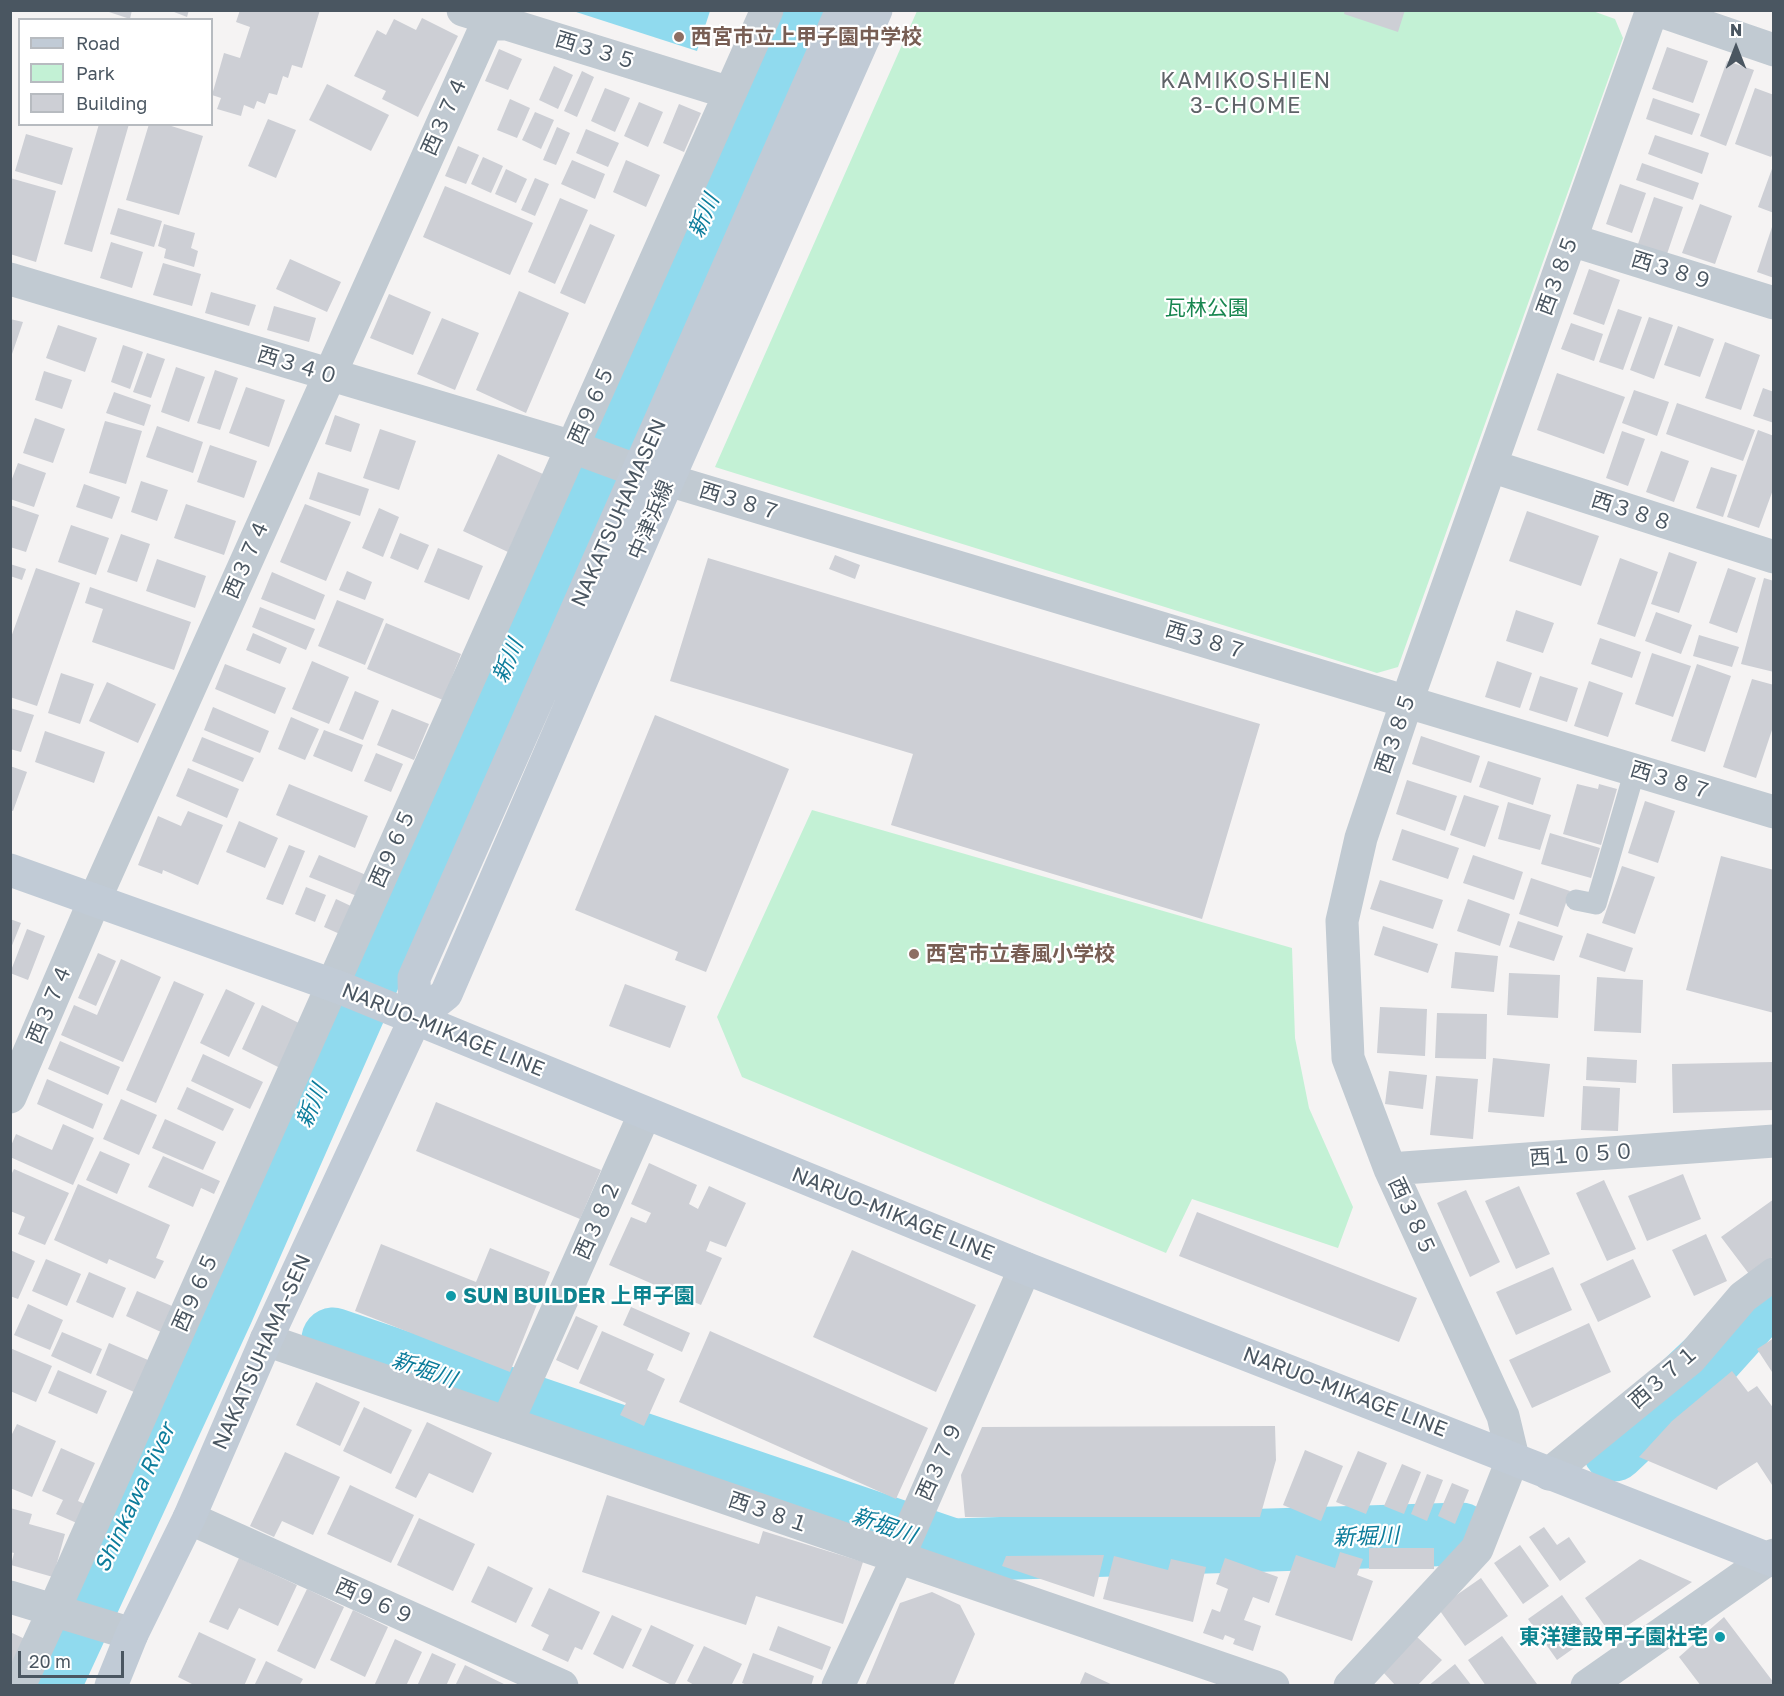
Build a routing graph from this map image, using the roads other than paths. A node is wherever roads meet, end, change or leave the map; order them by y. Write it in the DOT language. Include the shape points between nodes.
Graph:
graph roads {
  1 [pos="767,10"];
  2 [pos="842,10"];
  3 [pos="876,10"];
  4 [pos="1652,10"];
  5 [pos="1658,10"];
  6 [pos="475,17"];
  7 [pos="1773,50"];
  8 [pos="730,93"];
  9 [pos="1571,240"];
  10 [pos="10,279"];
  11 [pos="1773,303"];
  12 [pos="329,375"];
  13 [pos="579,450"];
  14 [pos="1491,466"];
  15 [pos="642,472"];
  16 [pos="1773,557"];
  17 [pos="1407,701"];
  18 [pos="1635,770"];
  19 [pos="1773,812"];
  20 [pos="10,870"];
  21 [pos="95,899"];
  22 [pos="1576,900"];
  23 [pos="336,987"];
  24 [pos="415,1020"];
  25 [pos="10,1097"];
  26 [pos="645,1113"];
  27 [pos="1773,1141"];
  28 [pos="1390,1169"];
  29 [pos="1025,1268"];
  30 [pos="1773,1274"];
  31 [pos="266,1341"];
  32 [pos="513,1410"];
  33 [pos="1513,1458"];
  34 [pos="1549,1474"];
  35 [pos="189,1518"];
  36 [pos="906,1538"];
  37 [pos="1772,1558"];
  38 [pos="10,1597"];
  39 [pos="71,1615"];
  40 [pos="132,1634"];
  41 [pos="19,1686"];
  42 [pos="111,1686"];
  43 [pos="562,1686"];
  44 [pos="838,1686"];
  45 [pos="1273,1686"];
  46 [pos="1350,1686"];
  47 [pos="1587,1686"];
  1 -- 8 [label="street, 西９６５"];
  2 -- 15 [label="street, NAKATSUHAMASEN"];
  3 -- 15 [label="street, 中津浜線"];
  4 -- 9 [label="street, 西３８５"];
  5 -- 7 [label="street"];
  6 -- 8 [label="street, 西３３５"];
  6 -- 12 [label="street, 西３７４"];
  8 -- 13 [label="street, 西９６５"];
  9 -- 11 [label="street, 西３８９"];
  9 -- 14 [label="street, 西３８５"];
  10 -- 12 [label="street, 西３４０"];
  12 -- 13 [label="street, 西３４０"];
  12 -- 21 [label="street, 西３７４"];
  13 -- 15 [label="street, 西３４０"];
  13 -- 23 [label="street, 西９６５"];
  14 -- 16 [label="street, 西３８８"];
  14 -- 17 [label="street, 西３８５"];
  15 -- 17 [label="street, 西３８７"];
  15 -- 24 [label="street, NAKATSUHAMASEN" via="414,978"];
  17 -- 18 [label="street, 西３８７"];
  17 -- 28 [label="street, 西３８５" via="1361,838 1342,921 1348,1058"];
  18 -- 19 [label="street, 西３８７"];
  18 -- 22 [label="lane" via="1596,904"];
  20 -- 21 [label="street, NARUO-MIKAGE LINE"];
  21 -- 23 [label="street, NARUO-MIKAGE LINE"];
  21 -- 25 [label="street, 西３７４"];
  23 -- 24 [label="street, NARUO-MIKAGE LINE"];
  23 -- 39 [label="street, 西９６５"];
  24 -- 26 [label="street, NARUO-MIKAGE LINE"];
  24 -- 31 [label="street, NAKATSUHAMA-SEN"];
  26 -- 29 [label="street, NARUO-MIKAGE LINE"];
  26 -- 32 [label="street, 西３８２"];
  27 -- 28 [label="street, 西１０５０"];
  28 -- 33 [label="street, 西３８５" via="1503,1416"];
  29 -- 33 [label="street, NARUO-MIKAGE LINE"];
  29 -- 36 [label="street, 西３７９"];
  30 -- 34 [label="street, 西３７１" via="1743,1297 1690,1359"];
  31 -- 32 [label="street, 西３８１"];
  31 -- 35 [label="street, NAKATSUHAMA-SEN"];
  32 -- 36 [label="street, 西３８１"];
  33 -- 34 [label="street, NARUO-MIKAGE LINE"];
  33 -- 46 [label="street" via="1478,1549"];
  34 -- 37 [label="street, NARUO-MIKAGE LINE"];
  35 -- 40 [label="street, NAKATSUHAMA-SEN"];
  35 -- 43 [label="street, 西９６９"];
  36 -- 44 [label="street, 西３７９"];
  36 -- 45 [label="street, 西３８１"];
  37 -- 47 [label="street"];
  38 -- 39 [label="street"];
  39 -- 40 [label="street"];
  39 -- 41 [label="street, 西９６５"];
  40 -- 42 [label="street, NAKATSUHAMA-SEN"];
}
